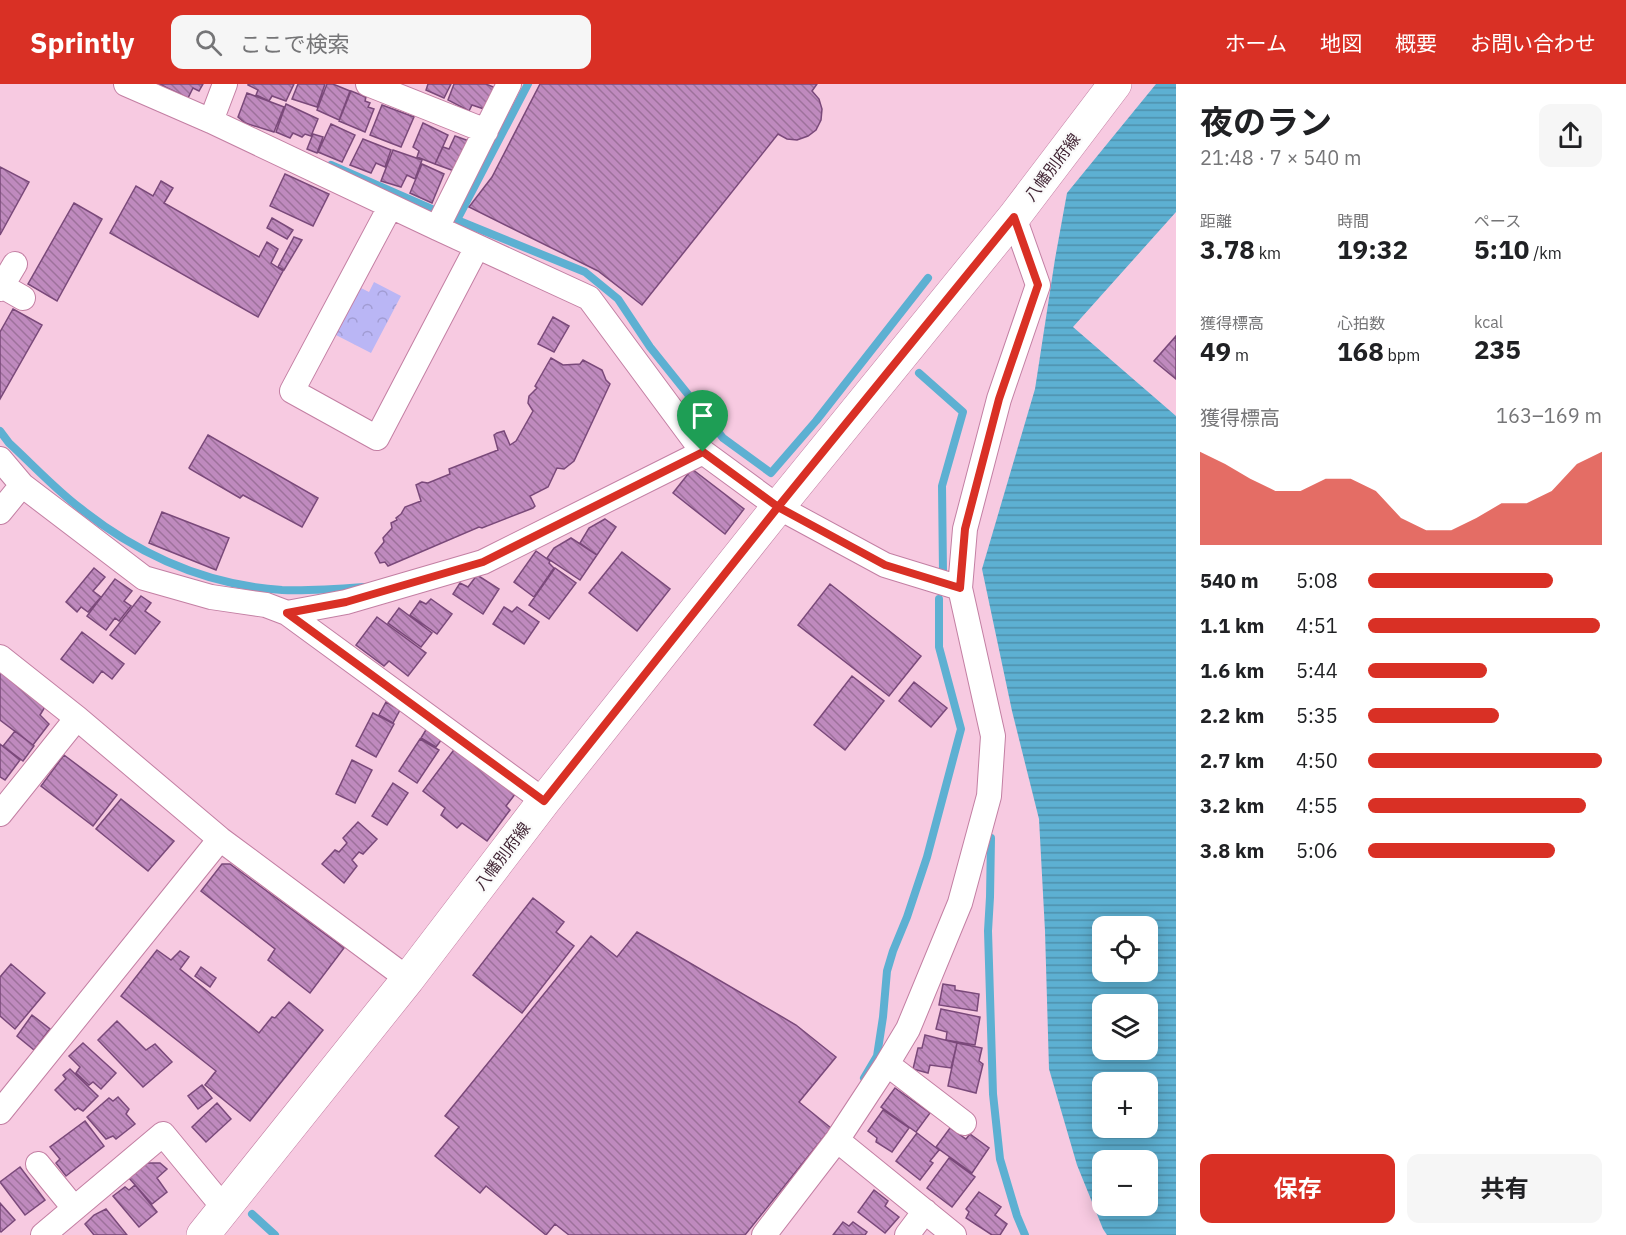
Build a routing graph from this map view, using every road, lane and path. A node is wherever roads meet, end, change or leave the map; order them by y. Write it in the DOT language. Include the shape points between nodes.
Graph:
graph roads {
  1 [pos="126,84"];
  2 [pos="225,84"];
  3 [pos="368,84"];
  4 [pos="509,84"];
  5 [pos="1115,84"];
  6 [pos="211,121"];
  7 [pos="486,131"];
  8 [pos="390,207"];
  9 [pos="1014,217"];
  10 [pos="437,228"];
  11 [pos="477,247"];
  12 [pos="15,264"];
  13 [pos="1,288"];
  14 [pos="23,298"];
  15 [pos="703,452"];
  16 [pos="0,459"];
  17 [pos="22,485"];
  18 [pos="778,507"];
  19 [pos="0,513"];
  20 [pos="960,588"];
  21 [pos="287,613"];
  22 [pos="0,657"];
  23 [pos="77,718"];
  24 [pos="544,801"];
  25 [pos="0,814"];
  26 [pos="220,839"];
  27 [pos="408,979"];
  28 [pos="887,1064"];
  29 [pos="0,1112"];
  30 [pos="964,1123"];
  31 [pos="837,1140"];
  32 [pos="38,1164"];
  33 [pos="74,1208"];
  34 [pos="224,1208"];
  35 [pos="925,1211"];
  36 [pos="43,1235"];
  37 [pos="203,1235"];
  38 [pos="764,1235"];
  39 [pos="907,1235"];
  40 [pos="954,1235"];
  1 -- 6 [label="street"];
  2 -- 6 [label="street"];
  3 -- 7 [label="street"];
  4 -- 7 [label="street"];
  5 -- 9 [label="main road, 八幡別府線"];
  6 -- 8 [label="street"];
  7 -- 10 [label="street"];
  8 -- 10 [label="street"];
  8 -- 11 [label="street" via="292,391 377,438"];
  9 -- 18 [label="main road, 八幡別府線"];
  9 -- 20 [label="street" via="1038,285 999,399 965,529"];
  10 -- 11 [label="street"];
  11 -- 15 [label="street" via="590,298"];
  12 -- 13 [label="street"];
  13 -- 14 [label="street"];
  15 -- 18 [label="street"];
  15 -- 21 [label="street" via="483,562 346,602"];
  16 -- 17 [label="street"];
  17 -- 19 [label="street"];
  17 -- 21 [label="street" via="144,578 211,597 267,605"];
  18 -- 20 [label="street" via="885,565"];
  18 -- 24 [label="main road, 八幡別府線"];
  20 -- 28 [label="street" via="993,736 989,796 960,903 908,1029"];
  21 -- 24 [label="street"];
  22 -- 23 [label="street"];
  23 -- 25 [label="street"];
  23 -- 26 [label="street"];
  24 -- 27 [label="main road, 八幡別府線"];
  26 -- 27 [label="street"];
  26 -- 29 [label="street"];
  27 -- 34 [label="main road, 八幡別府線"];
  28 -- 30 [label="street"];
  28 -- 31 [label="street"];
  31 -- 35 [label="street"];
  31 -- 38 [label="street"];
  32 -- 33 [label="street"];
  33 -- 34 [label="street" via="163,1134"];
  33 -- 36 [label="street"];
  34 -- 37 [label="main road, 八幡別府線"];
  35 -- 39 [label="street"];
  35 -- 40 [label="street"];
}
